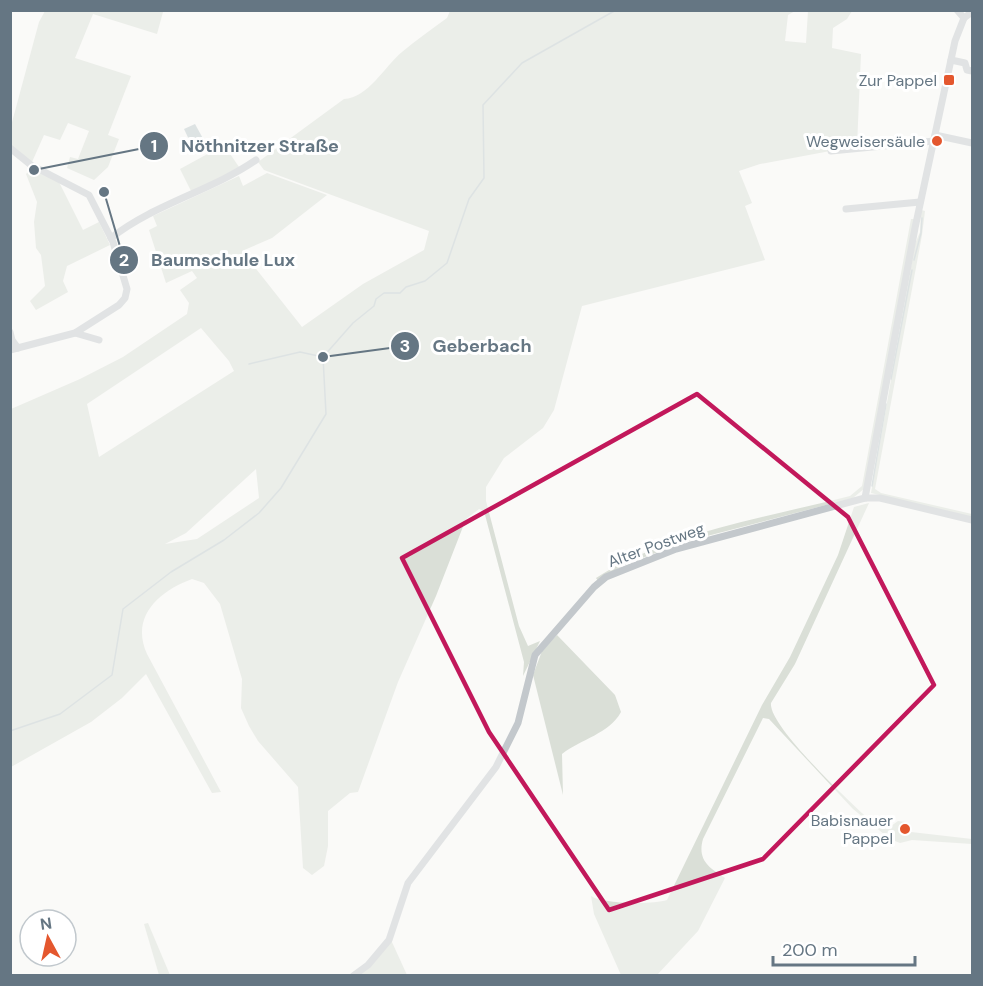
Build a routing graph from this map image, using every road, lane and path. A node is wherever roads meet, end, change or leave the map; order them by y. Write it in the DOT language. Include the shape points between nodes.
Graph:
graph roads {
  1 [pos="957,10"];
  2 [pos="972,12"];
  3 [pos="964,18"];
  4 [pos="951,60"];
  5 [pos="972,71"];
  6 [pos="934,138"];
  7 [pos="972,143"];
  8 [pos="10,148"];
  9 [pos="831,152"];
  10 [pos="256,160"];
  11 [pos="920,202"];
  12 [pos="846,209"];
  13 [pos="111,238"];
  14 [pos="10,332"];
  15 [pos="75,333"];
  16 [pos="99,340"];
  17 [pos="14,349"];
  18 [pos="865,498"];
  19 [pos="972,520"];
  20 [pos="353,975"];
  1 -- 3 [label="street"];
  2 -- 3 [label="street"];
  3 -- 4 [label="street"];
  4 -- 5 [label="street" via="964,63"];
  4 -- 6 [label="street"];
  6 -- 7 [label="street"];
  6 -- 9 [label="street"];
  6 -- 11 [label="street"];
  8 -- 13 [label="street" via="31,165 89,195"];
  10 -- 13 [label="street" via="232,177 149,214"];
  11 -- 12 [label="street"];
  11 -- 18 [label="street"];
  13 -- 15 [label="street" via="125,281 125,298"];
  14 -- 17 [label="street"];
  15 -- 16 [label="street"];
  15 -- 17 [label="street"];
  18 -- 19 [label="street, Alter Postweg" via="880,498"];
  18 -- 20 [label="street, Alter Postweg" via="676,549 606,577 594,587 535,655 518,723 496,767 408,883 389,940"];
}
